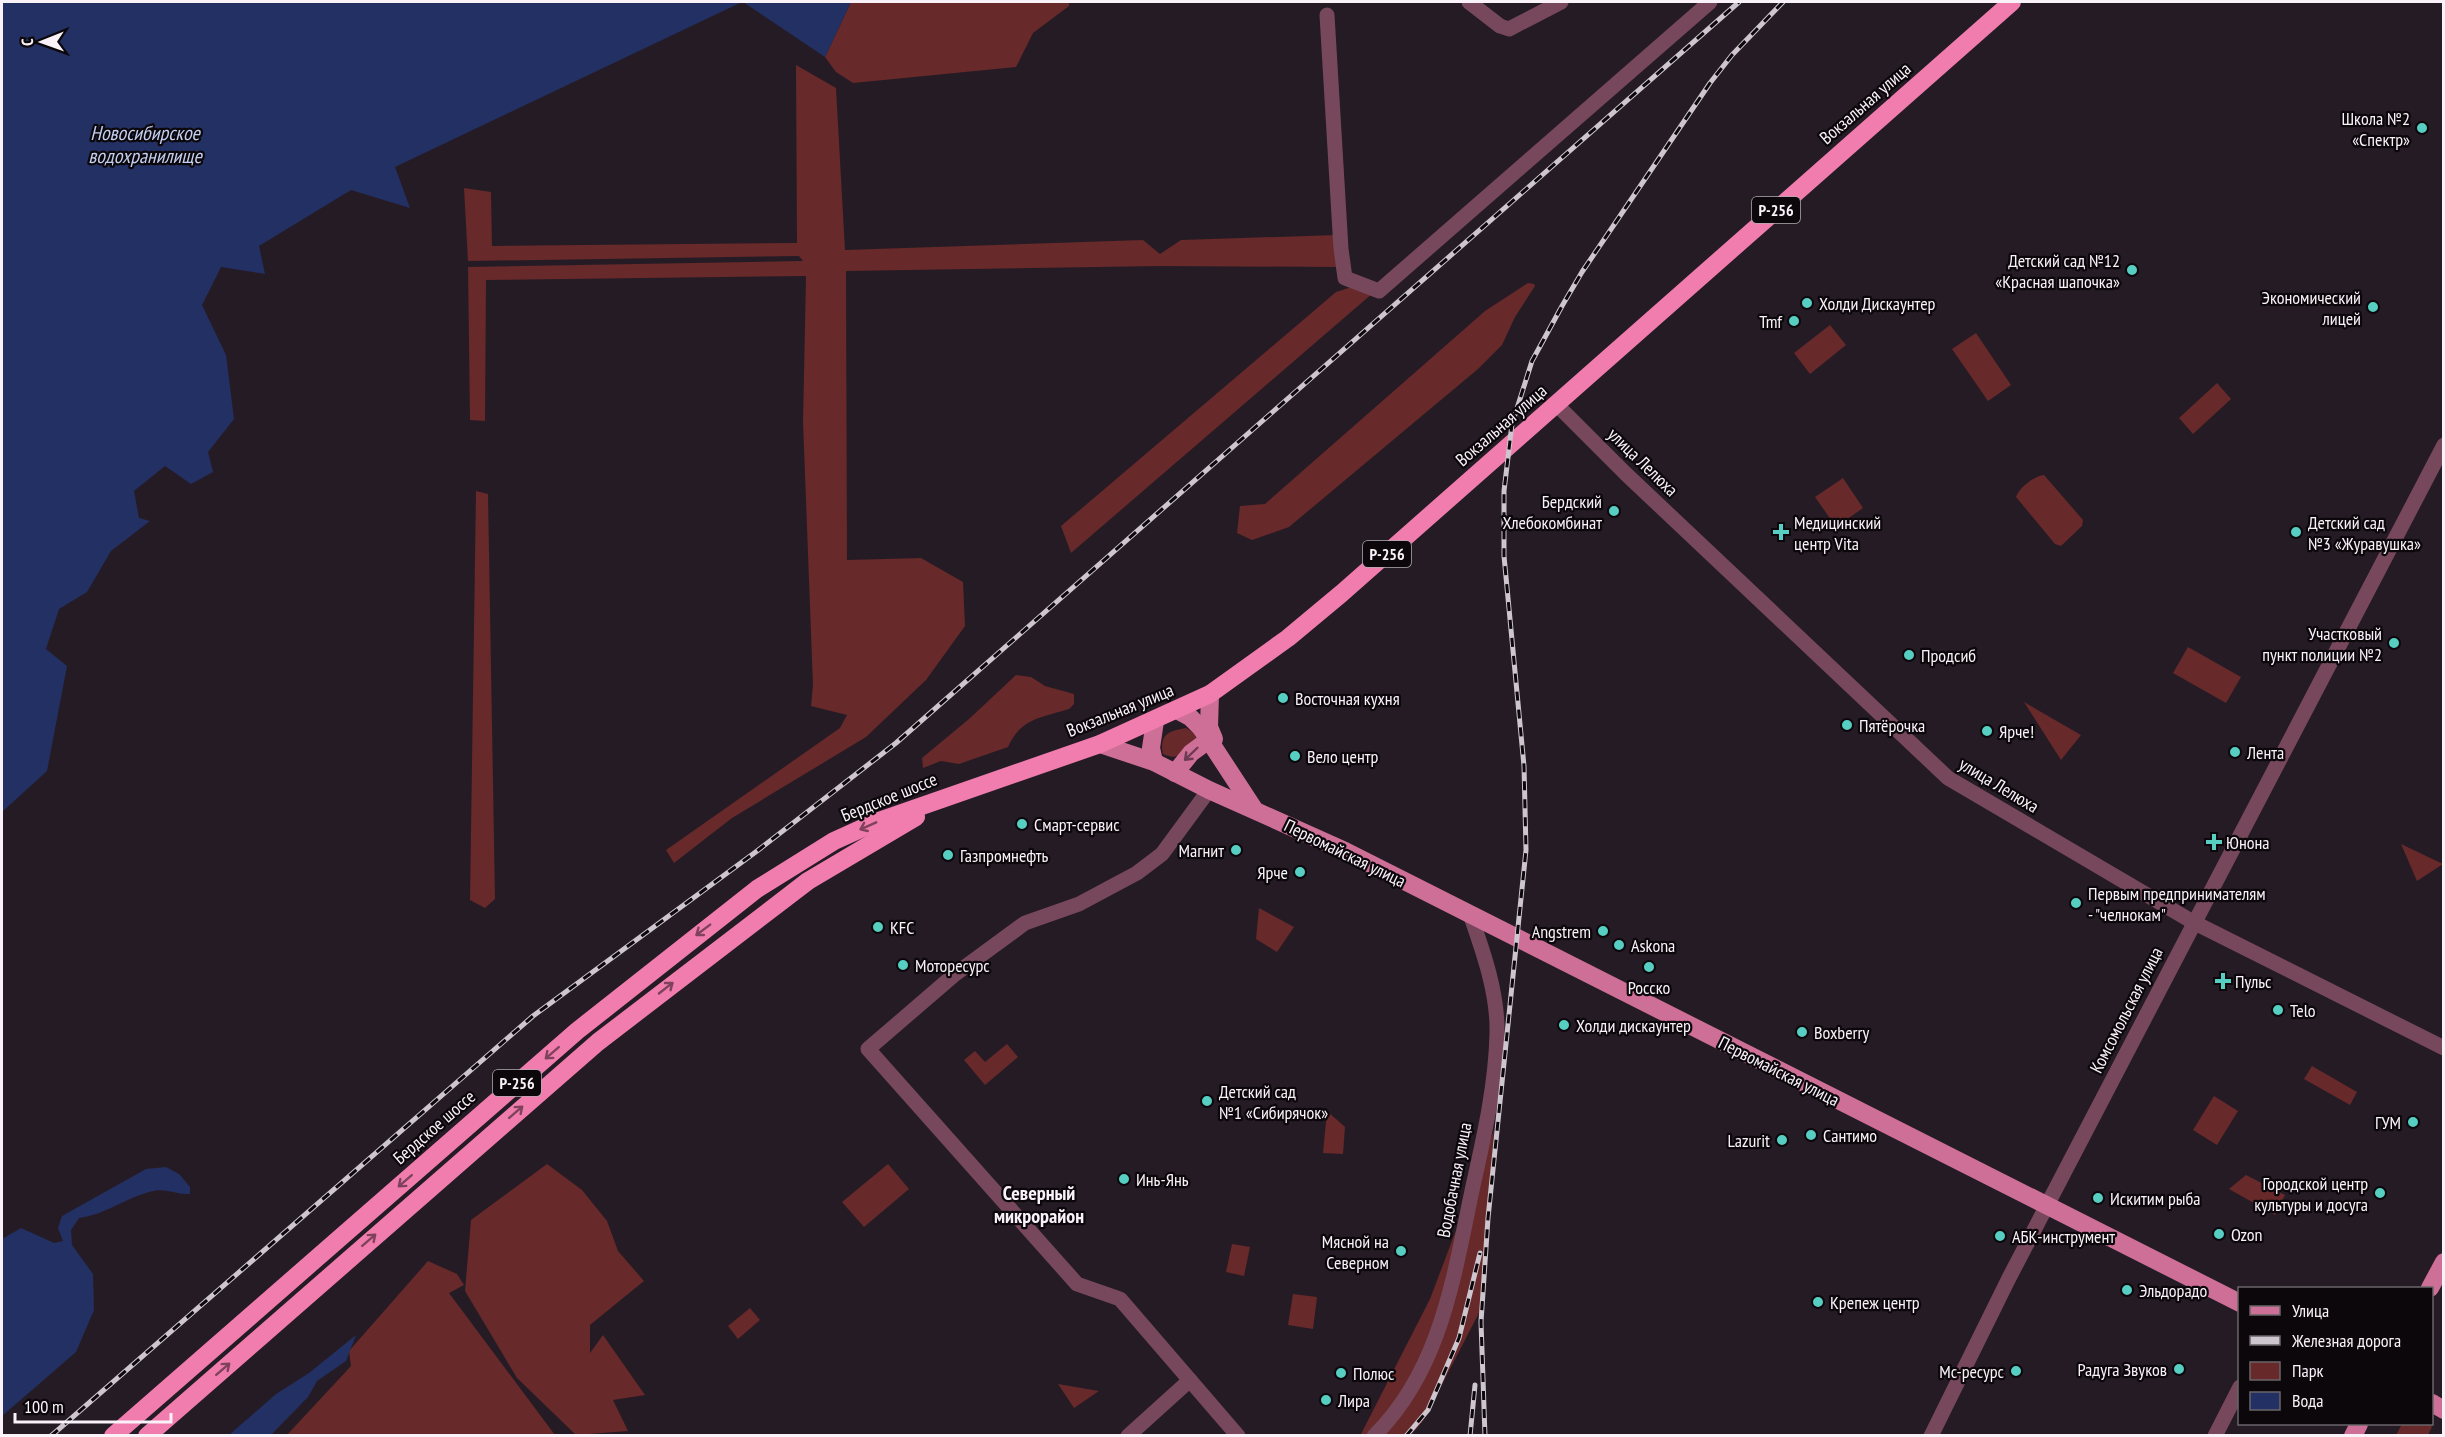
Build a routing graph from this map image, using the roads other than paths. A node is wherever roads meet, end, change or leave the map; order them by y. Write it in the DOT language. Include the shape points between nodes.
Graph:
graph roads {
  1 [pos="1469,2"];
  2 [pos="1561,2"];
  3 [pos="1710,2"];
  4 [pos="2008,3"];
  5 [pos="1327,15"];
  6 [pos="1556,404"];
  7 [pos="2444,445"];
  8 [pos="1210,694"];
  9 [pos="1177,710"];
  10 [pos="1155,721"];
  11 [pos="1210,739"];
  12 [pos="1100,744"];
  13 [pos="1154,762"];
  14 [pos="1224,763"];
  15 [pos="1175,772"];
  16 [pos="1209,790"];
  17 [pos="962,791"];
  18 [pos="1254,809"];
  19 [pos="1470,914"];
  20 [pos="2193,922"];
  21 [pos="2444,1048"];
  22 [pos="2046,1207"];
  23 [pos="2444,1262"];
  24 [pos="2431,1287"];
  25 [pos="2238,1302"];
  26 [pos="1190,1380"];
  27 [pos="2238,1391"];
  28 [pos="113,1436"];
  29 [pos="147,1436"];
  30 [pos="1128,1436"];
  31 [pos="1238,1436"];
  32 [pos="1374,1436"];
  33 [pos="1931,1436"];
  34 [pos="2215,1436"];
  1 -- 2 [label="street" via="1509,29"];
  3 -- 5 [label="street" via="1379,291 1345,278"];
  4 -- 6 [label="highway, Вокзальная улица / Р-256"];
  6 -- 8 [label="highway, Вокзальная улица / Р-256" via="1288,638"];
  6 -- 20 [label="street, улица Лелюха" via="1948,778"];
  7 -- 20 [label="street, Комсомольская улица"];
  8 -- 9 [label="highway, Вокзальная улица / Р-256"];
  8 -- 14 [label="main road" via="1209,727"];
  9 -- 10 [label="highway, Вокзальная улица / Р-256"];
  9 -- 11 [label="main road" via="1190,717"];
  10 -- 12 [label="highway, Вокзальная улица / Р-256"];
  10 -- 13 [label="main road" via="1151,748"];
  11 -- 14 [label="main road"];
  11 -- 15 [label="main road, one-way"];
  12 -- 13 [label="main road, Первомайская улица"];
  12 -- 17 [label="highway, Вокзальная улица / Р-256"];
  13 -- 15 [label="main road, Первомайская улица"];
  14 -- 18 [label="main road"];
  15 -- 16 [label="main road, Первомайская улица"];
  16 -- 18 [label="main road, Первомайская улица"];
  16 -- 26 [label="street" via="1162,854 1137,873 1079,904 1025,923 954,975 868,1049 1077,1284 1120,1299"];
  17 -- 28 [label="highway, Бердское шоссе / Р-256, one-way" via="834,841 757,889 577,1031"];
  29 -- 17 [label="highway, Бердское шоссе / Р-256, one-way" via="598,1042 808,881"];
  18 -- 19 [label="main road, Первомайская улица"];
  19 -- 22 [label="main road, Первомайская улица"];
  19 -- 32 [label="street, Водобачная улица" via="1494,1000 1497,1033 1482,1144 1443,1323 1425,1366 1404,1401"];
  20 -- 21 [label="street, улица Лелюха"];
  20 -- 22 [label="street, Комсомольская улица"];
  22 -- 25 [label="main road, Первомайская улица"];
  22 -- 33 [label="street, Комсомольская улица"];
  23 -- 24 [label="main road"];
  26 -- 30 [label="street"];
  26 -- 31 [label="street"];
  27 -- 34 [label="street"];
}
